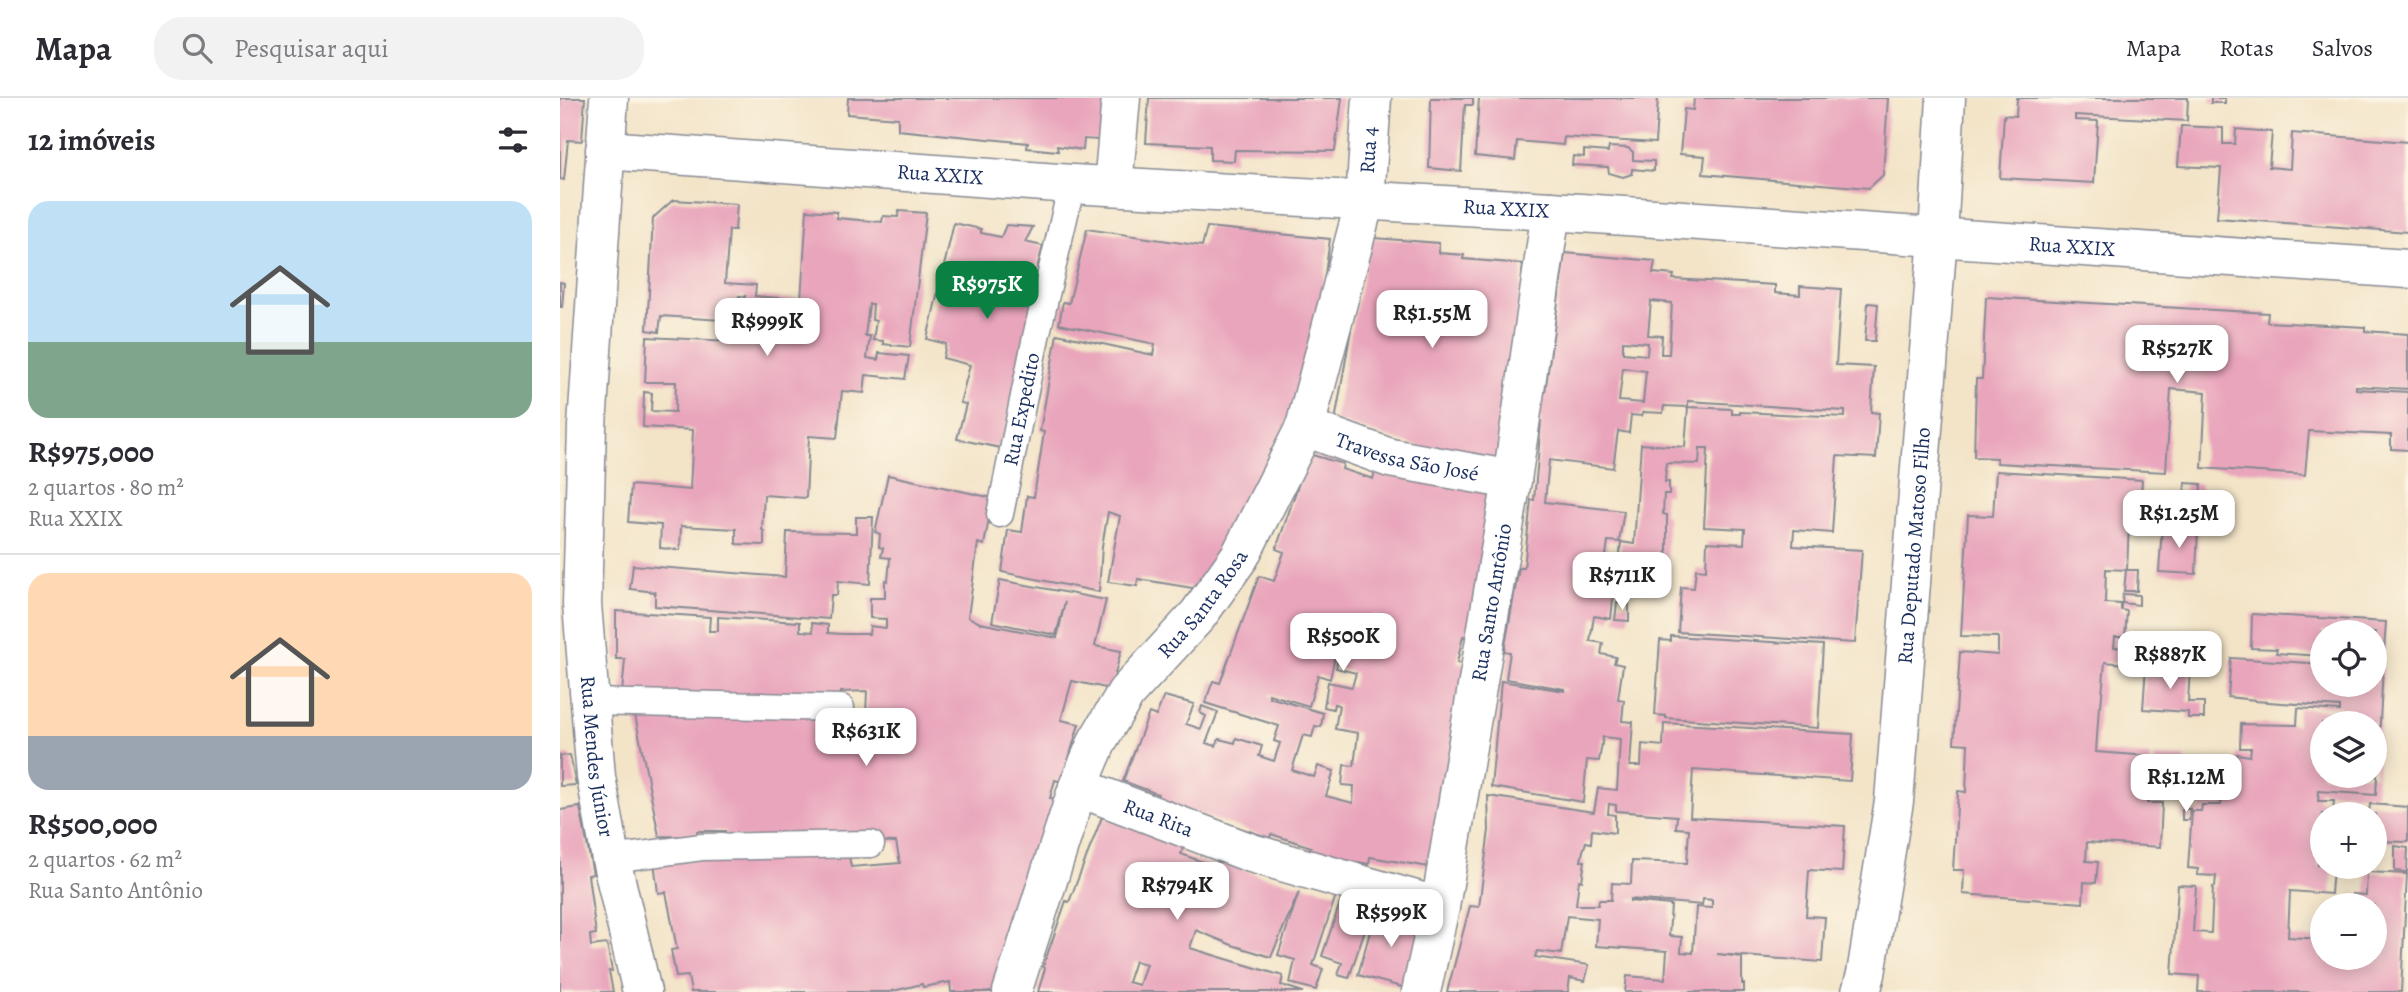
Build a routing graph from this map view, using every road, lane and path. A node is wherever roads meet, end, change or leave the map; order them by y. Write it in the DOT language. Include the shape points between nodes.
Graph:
graph roads {
  1 [pos="609,98"];
  2 [pos="1121,98"];
  3 [pos="1372,98"];
  4 [pos="1946,98"];
  5 [pos="605,150"];
  6 [pos="1072,184"];
  7 [pos="1113,186"];
  8 [pos="1365,200"];
  9 [pos="1551,211"];
  10 [pos="1937,236"];
  11 [pos="2408,269"];
  12 [pos="1305,426"];
  13 [pos="1512,480"];
  14 [pos="1000,514"];
  15 [pos="590,702"];
  16 [pos="841,708"];
  17 [pos="1077,787"];
  18 [pos="871,844"];
  19 [pos="611,859"];
  20 [pos="1440,907"];
  21 [pos="642,992"];
  22 [pos="1012,992"];
  23 [pos="1421,992"];
  24 [pos="1861,992"];
  1 -- 5 [label="street, Rua Mendes Júnior"];
  2 -- 7 [label="street"];
  3 -- 8 [label="street, Rua 4"];
  4 -- 10 [label="street, Rua Deputado Matoso Filho"];
  5 -- 6 [label="street, Rua XXIX"];
  5 -- 15 [label="street, Rua Mendes Júnior" via="587,426 582,604"];
  6 -- 7 [label="street, Rua XXIX"];
  6 -- 14 [label="lane, Rua Expedito"];
  7 -- 8 [label="street, Rua XXIX"];
  8 -- 9 [label="street, Rua XXIX"];
  8 -- 12 [label="street, Rua Santa Rosa"];
  9 -- 10 [label="street, Rua XXIX"];
  9 -- 13 [label="street, Rua Santo Antônio"];
  10 -- 11 [label="street, Rua XXIX"];
  10 -- 24 [label="street, Rua Deputado Matoso Filho" via="1894,801"];
  12 -- 13 [label="street, Travessa São José" via="1390,458"];
  12 -- 17 [label="street, Rua Santa Rosa" via="1240,556 1198,615 1126,693"];
  13 -- 20 [label="street, Rua Santo Antônio"];
  15 -- 16 [label="lane"];
  15 -- 19 [label="street, Rua Mendes Júnior" via="596,777"];
  17 -- 20 [label="street, Rua Rita" via="1251,853"];
  17 -- 22 [label="street, Rua Santa Rosa"];
  18 -- 19 [label="lane" via="702,847"];
  19 -- 21 [label="street, Rua Mendes Júnior"];
  20 -- 23 [label="street, Rua Santo Antônio"];
}
